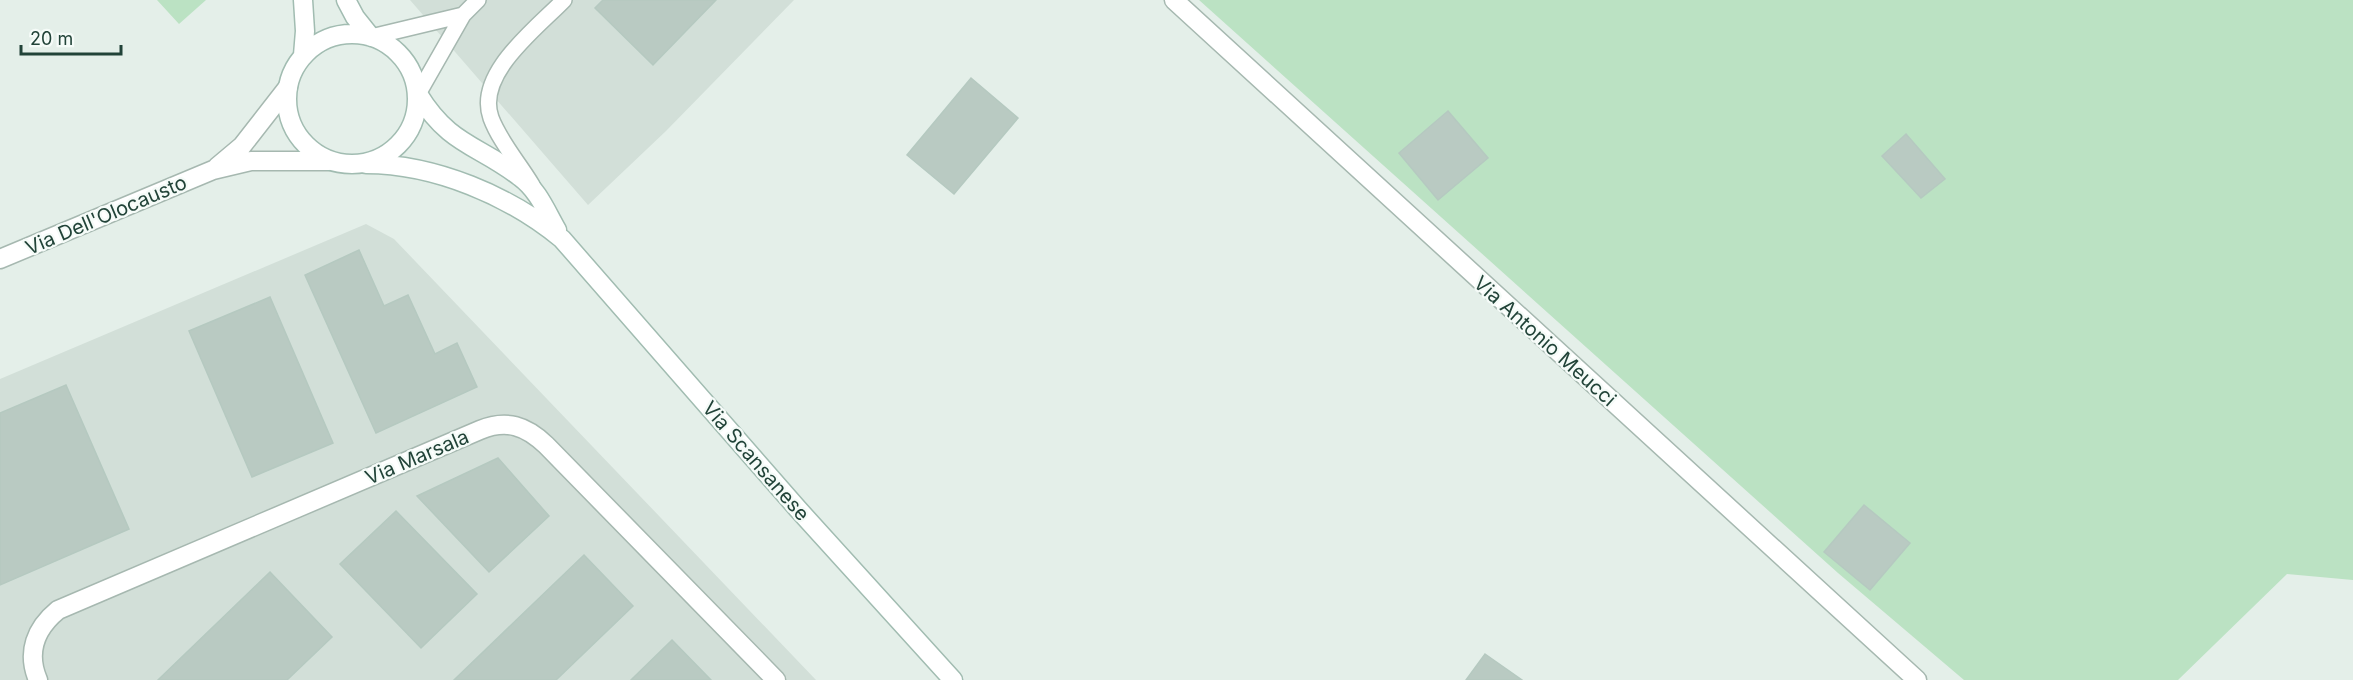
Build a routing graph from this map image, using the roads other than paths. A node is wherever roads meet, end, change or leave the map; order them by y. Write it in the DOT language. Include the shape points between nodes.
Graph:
graph roads {
  1 [pos="303,0"];
  2 [pos="346,0"];
  3 [pos="478,0"];
  4 [pos="564,0"];
  5 [pos="1174,0"];
  6 [pos="463,15"];
  7 [pos="371,37"];
  8 [pos="303,55"];
  9 [pos="288,87"];
  10 [pos="418,94"];
  11 [pos="329,161"];
  12 [pos="366,164"];
  13 [pos="213,170"];
  14 [pos="536,192"];
  15 [pos="562,239"];
  16 [pos="0,260"];
  17 [pos="38,680"];
  18 [pos="776,680"];
  19 [pos="953,680"];
  20 [pos="1917,680"];
  1 -- 8 [label="street, Via Scansanese"];
  2 -- 7 [label="street, Via Scansanese"];
  3 -- 6 [label="lane"];
  4 -- 14 [label="lane" via="515,50 489,88 493,123"];
  5 -- 20 [label="street, Via Antonio Meucci"];
  6 -- 7 [label="lane"];
  6 -- 10 [label="lane"];
  7 -- 8 [label="street, Via Scansanese" via="352,33 333,37"];
  7 -- 10 [label="street, Via Scansanese" via="389,45 403,58"];
  8 -- 9 [label="street, Via Scansanese"];
  9 -- 11 [label="street, Via Scansanese" via="287,105 300,139 312,152"];
  9 -- 13 [label="street, Via Dell'Olocausto" via="249,138"];
  10 -- 12 [label="street, Via Scansanese" via="410,132 383,158"];
  10 -- 14 [label="street, Via Scansanese" via="432,117 450,134 521,177"];
  11 -- 12 [label="street, Via Scansanese"];
  11 -- 13 [label="street, Via Dell'Olocausto" via="251,160"];
  12 -- 15 [label="street, Via Scansanese" via="392,164 422,171 483,192 534,216"];
  13 -- 16 [label="street, Via Dell'Olocausto"];
  14 -- 15 [label="street, Via Scansanese"];
  15 -- 19 [label="street, Via Scansanese"];
  17 -- 18 [label="street, Via Marsala" via="33,645 47,619 58,610 502,424 525,429 546,445"];
}
